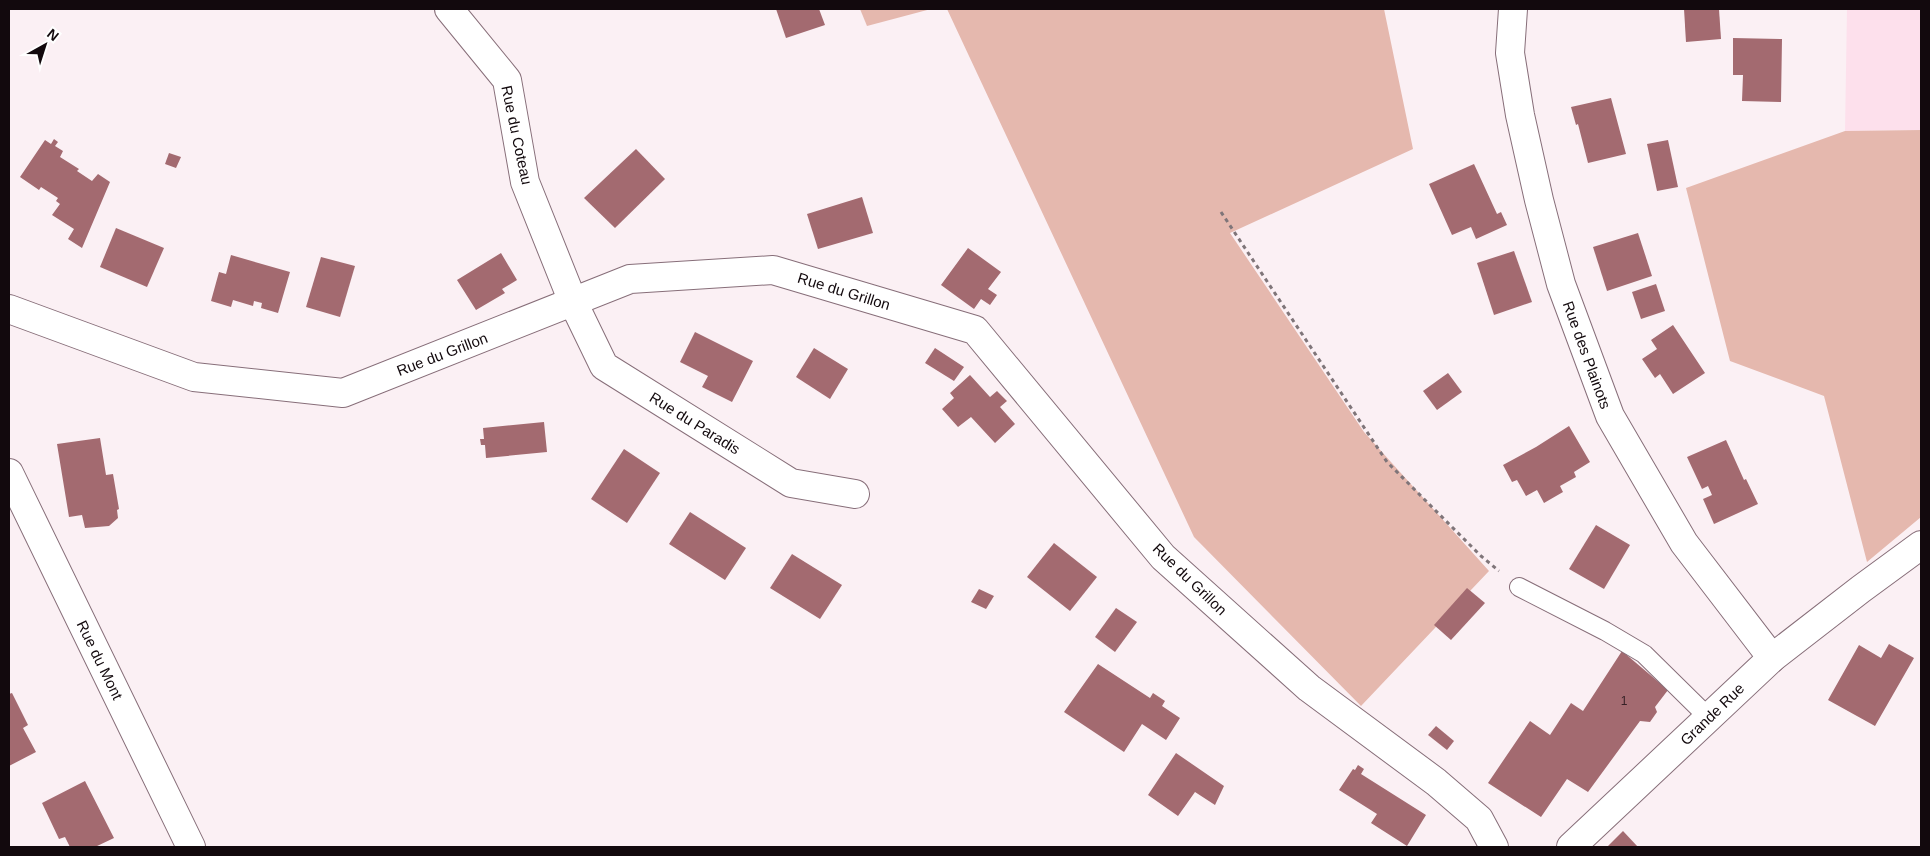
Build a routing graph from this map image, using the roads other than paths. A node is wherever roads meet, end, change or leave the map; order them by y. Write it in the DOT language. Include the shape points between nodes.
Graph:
graph roads {
  1 [pos="449,9"];
  2 [pos="1514,9"];
  3 [pos="574,302"];
  4 [pos="9,309"];
  5 [pos="9,473"];
  6 [pos="855,494"];
  7 [pos="1921,546"];
  8 [pos="1519,587"];
  9 [pos="1772,658"];
  10 [pos="1708,717"];
  11 [pos="191,847"];
  12 [pos="1494,847"];
  13 [pos="1571,847"];
  1 -- 3 [label="street, Rue du Coteau" via="507,80 525,182"];
  2 -- 9 [label="street, Rue des Plainots" via="1510,54 1539,200 1561,284 1610,416 1684,543"];
  3 -- 4 [label="street, Rue du Grillon" via="343,393 194,377"];
  3 -- 6 [label="street, Rue du Paradis" via="604,366 791,483"];
  3 -- 12 [label="street, Rue du Grillon" via="630,280 773,270 975,330 1163,557 1309,688 1436,782 1479,819"];
  5 -- 11 [label="street, Rue du Mont"];
  7 -- 9 [label="street, Grande Rue"];
  8 -- 10 [label="lane" via="1644,654"];
  9 -- 10 [label="street, Grande Rue"];
  10 -- 13 [label="street, Grande Rue"];
}
